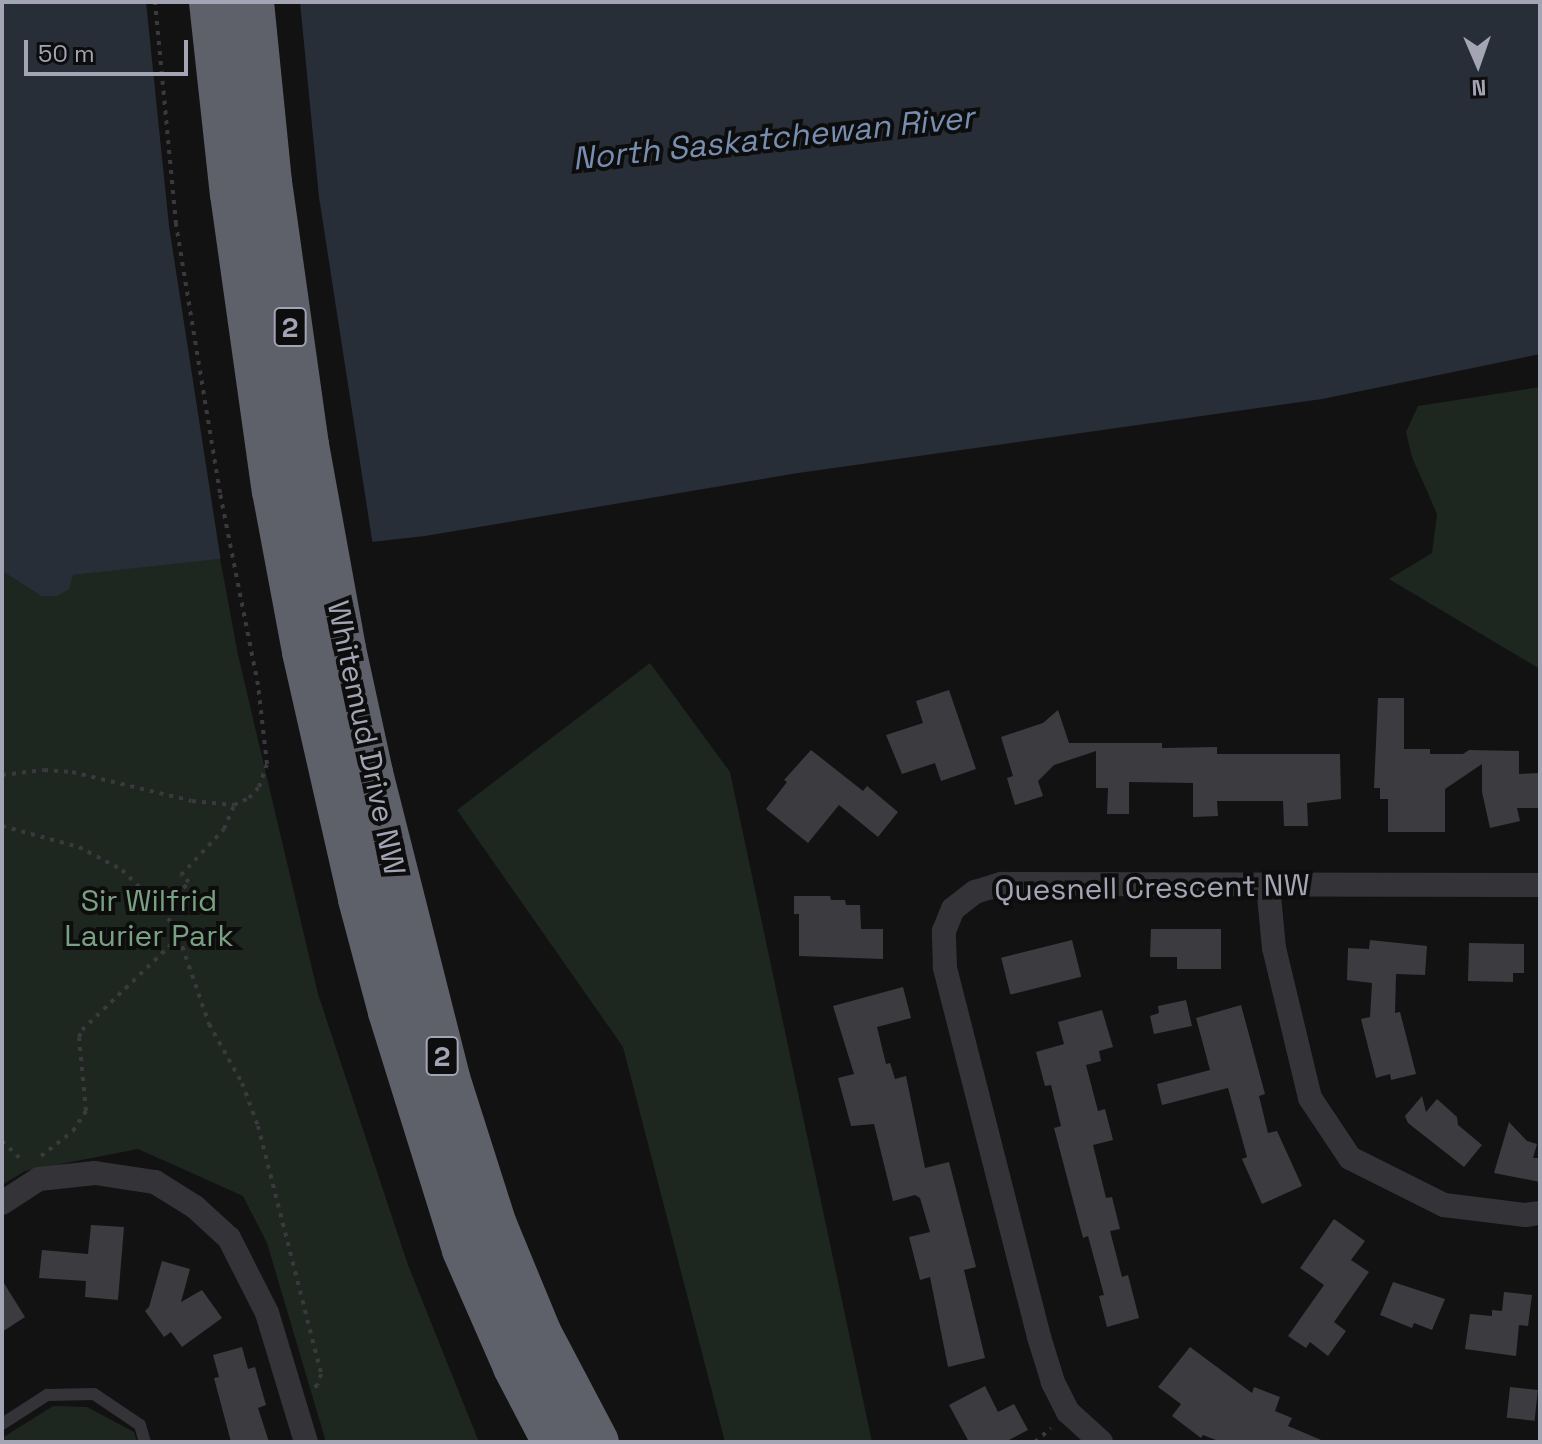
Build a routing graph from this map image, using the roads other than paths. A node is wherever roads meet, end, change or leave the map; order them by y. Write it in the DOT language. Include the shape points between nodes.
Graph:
graph roads {
  1 [pos="211,2"];
  2 [pos="252,2"];
  3 [pos="324,651"];
  4 [pos="1268,885"];
  5 [pos="1540,885"];
  6 [pos="2,1203"];
  7 [pos="1540,1213"];
  8 [pos="2,1424"];
  9 [pos="145,1442"];
  10 [pos="306,1442"];
  11 [pos="554,1442"];
  12 [pos="597,1442"];
  13 [pos="1101,1442"];
  1 -- 3 [label="highway, Whitemud Drive NW / 2" via="274,491"];
  2 -- 3 [label="highway, Whitemud Drive NW / 2" via="270,182 307,445"];
  3 -- 11 [label="highway, Whitemud Drive NW / 2" via="360,899 436,1164 493,1319"];
  3 -- 12 [label="highway, Whitemud Drive NW / 2" via="495,1225 539,1332"];
  4 -- 5 [label="street, Quesnell Crescent NW"];
  4 -- 7 [label="street" via="1274,948 1310,1098 1350,1158 1444,1205"];
  4 -- 13 [label="street, Quesnell Crescent NW" via="1002,884 963,899 947,919 947,979 1039,1337 1068,1412"];
  6 -- 10 [label="street" via="34,1172 95,1173 155,1182 195,1207 229,1238 267,1313"];
  8 -- 9 [label="lane" via="47,1395 94,1394 140,1425"];
}
